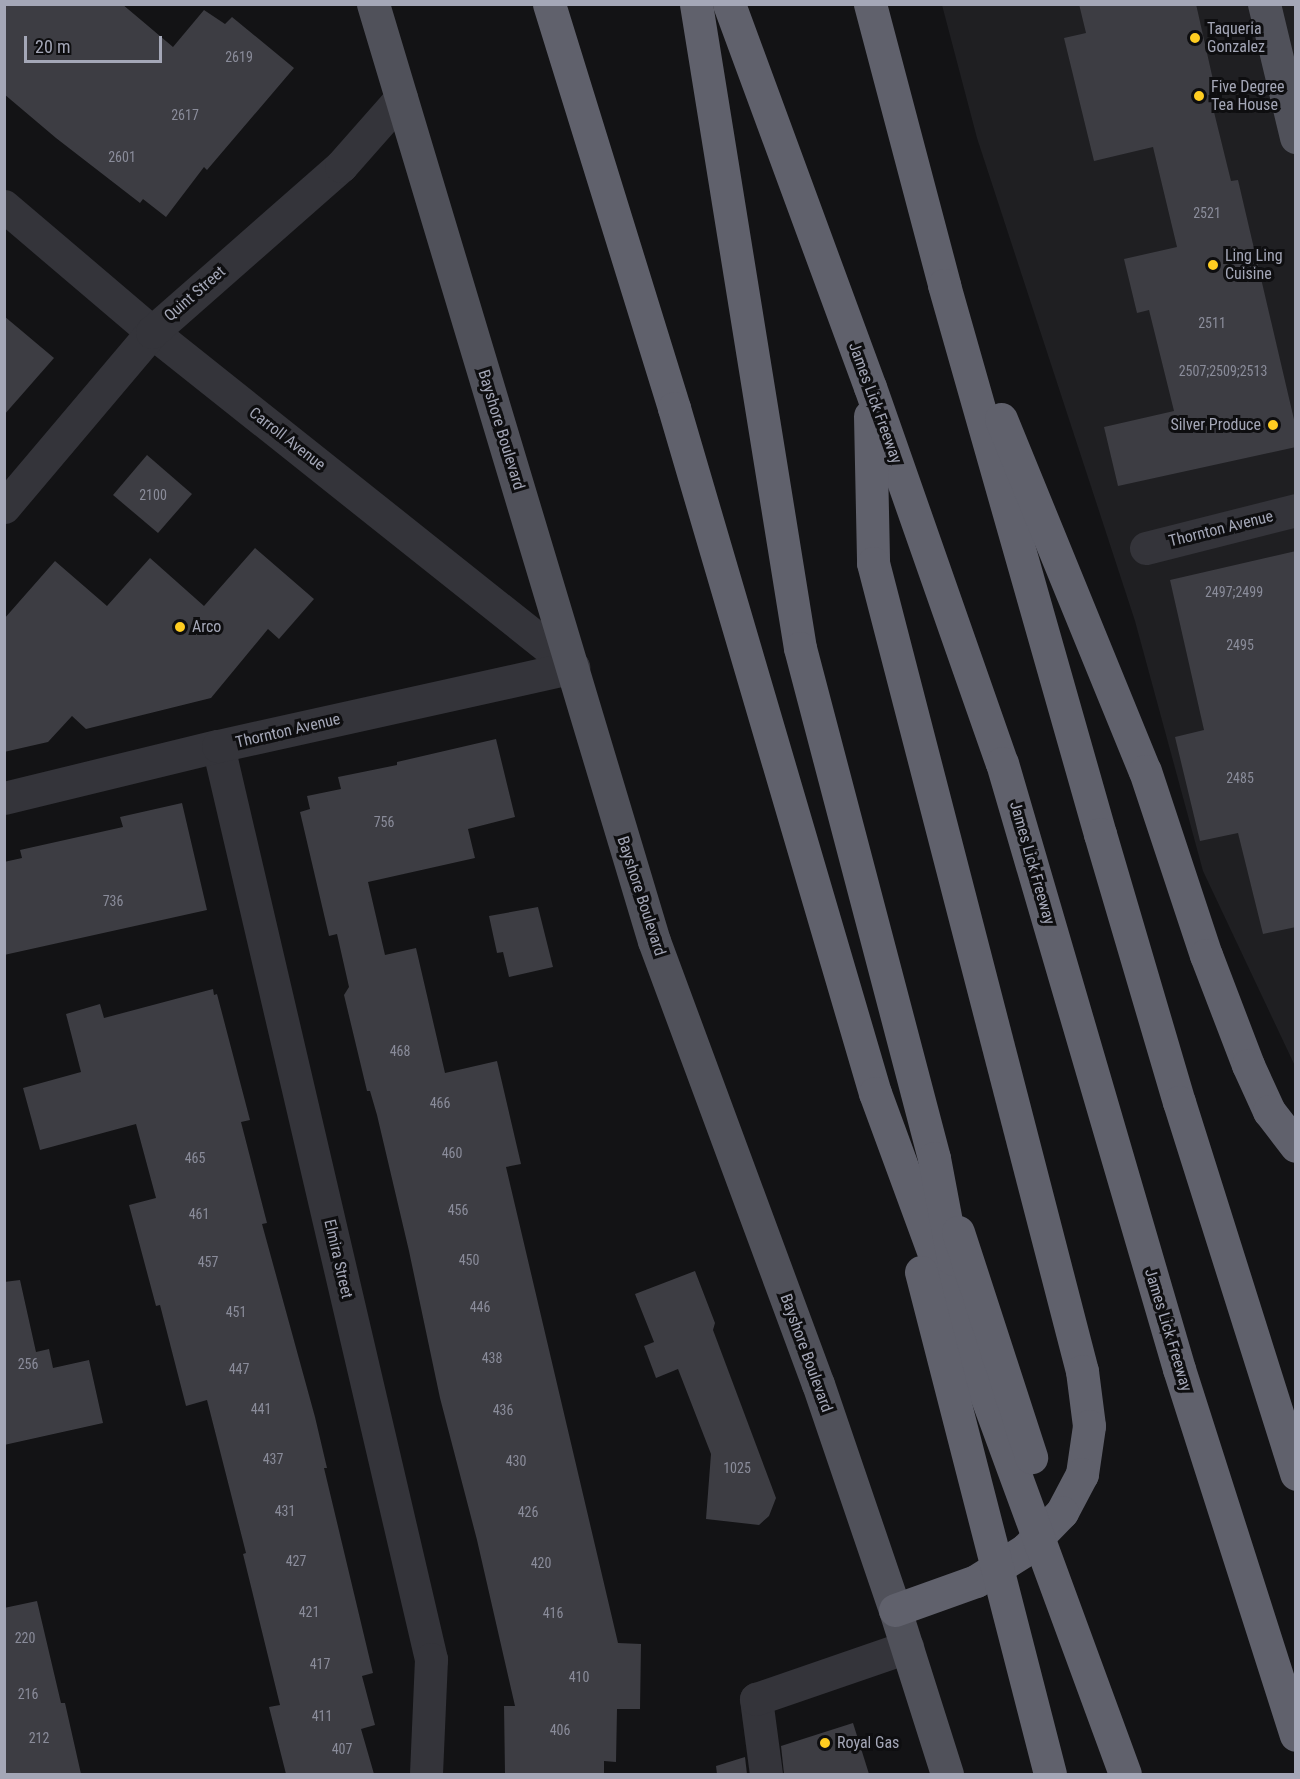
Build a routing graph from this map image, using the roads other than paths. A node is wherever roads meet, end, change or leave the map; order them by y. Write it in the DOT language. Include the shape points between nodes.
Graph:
graph roads {
  1 [pos="373,4"];
  2 [pos="549,4"];
  3 [pos="696,4"];
  4 [pos="729,4"];
  5 [pos="870,4"];
  6 [pos="1264,4"];
  7 [pos="401,98"];
  8 [pos="1296,137"];
  9 [pos="4,206"];
  10 [pos="944,285"];
  11 [pos="152,332"];
  12 [pos="870,387"];
  13 [pos="4,507"];
  14 [pos="1296,510"];
  15 [pos="1146,548"];
  16 [pos="573,667"];
  17 [pos="218,746"];
  18 [pos="4,798"];
  19 [pos="875,1093"];
  20 [pos="1296,1146"];
  21 [pos="934,1158"];
  22 [pos="1296,1474"];
  23 [pos="895,1610"];
  24 [pos="907,1647"];
  25 [pos="1296,1735"];
  26 [pos="426,1774"];
  27 [pos="766,1774"];
  28 [pos="947,1774"];
  29 [pos="1050,1774"];
  30 [pos="1065,1774"];
  31 [pos="1125,1774"];
  32 [pos="1132,1774"];
  1 -- 7 [label="main road, Bayshore Boulevard"];
  2 -- 19 [label="highway" via="674,408"];
  3 -- 21 [label="highway" via="800,648"];
  4 -- 12 [label="highway, James Lick Freeway"];
  5 -- 10 [label="highway"];
  6 -- 8 [label="main road"];
  7 -- 11 [label="street, Quint Street" via="341,166"];
  7 -- 16 [label="main road, Bayshore Boulevard"];
  9 -- 11 [label="street, Carroll Avenue"];
  10 -- 20 [label="highway" via="1145,771 1206,955 1248,1065 1269,1112"];
  10 -- 22 [label="highway" via="1103,845"];
  11 -- 13 [label="street, Quint Street"];
  11 -- 16 [label="street, Carroll Avenue"];
  12 -- 23 [label="highway" via="873,563 1082,1371 1089,1426 1082,1474 1062,1512 1025,1550 976,1581"];
  12 -- 25 [label="highway, James Lick Freeway" via="1011,791 1179,1369"];
  14 -- 15 [label="street, Thornton Avenue"];
  16 -- 17 [label="street, Thornton Avenue"];
  16 -- 23 [label="main road, Bayshore Boulevard" via="654,941 818,1384"];
  17 -- 18 [label="street, Thornton Avenue"];
  17 -- 26 [label="street, Elmira Street" via="431,1659"];
  19 -- 29 [label="highway, bridge"];
  19 -- 31 [label="highway, bridge"];
  21 -- 30 [label="highway, bridge" via="1017,1598"];
  21 -- 32 [label="highway, bridge"];
  23 -- 24 [label="main road, Bayshore Boulevard"];
  24 -- 27 [label="street" via="756,1699"];
  24 -- 28 [label="main road, Bayshore Boulevard"];
}
